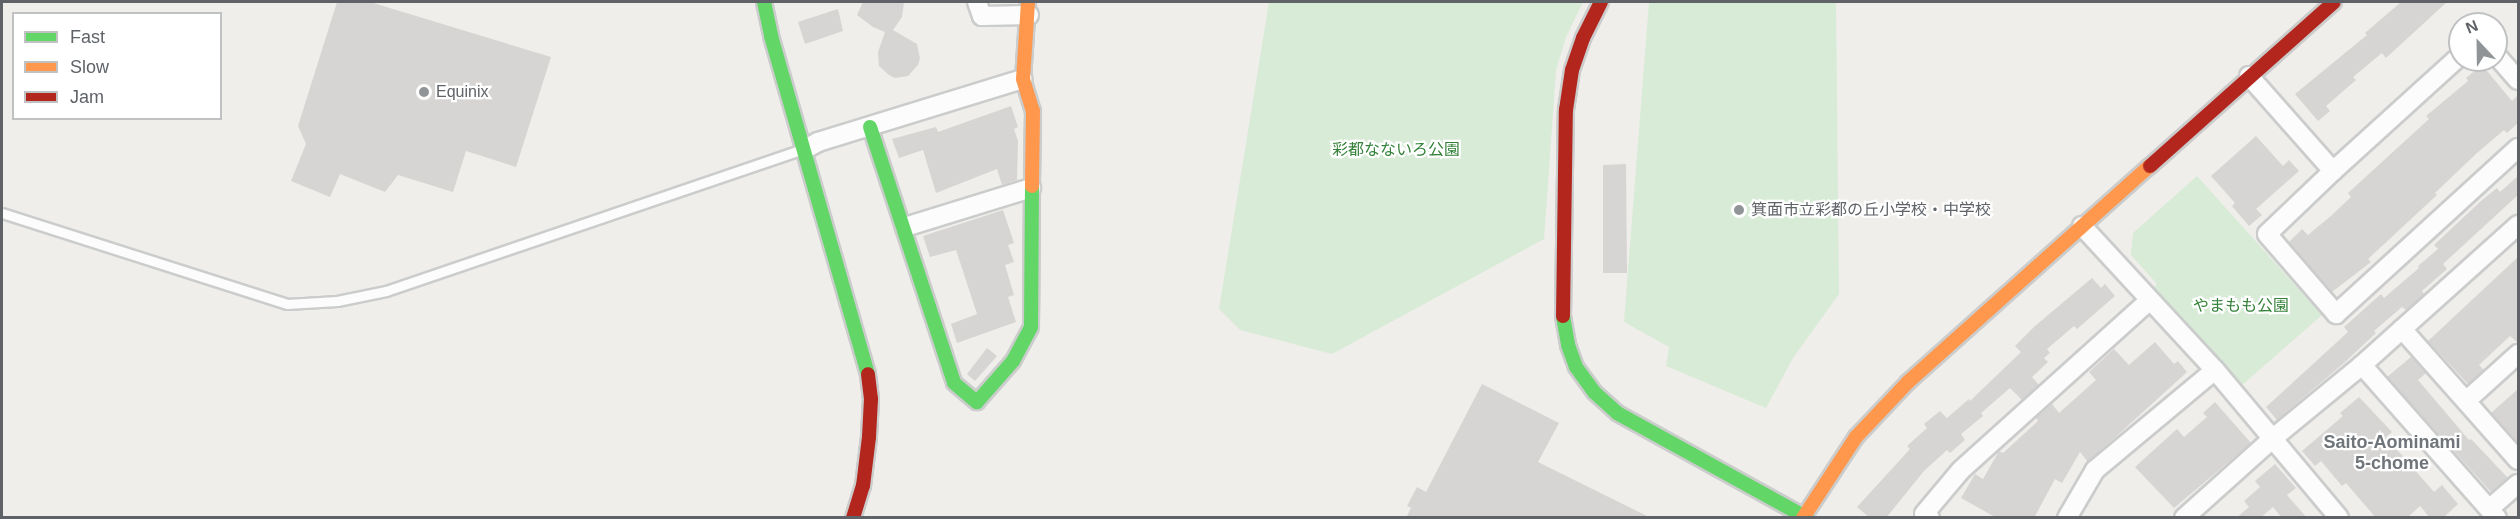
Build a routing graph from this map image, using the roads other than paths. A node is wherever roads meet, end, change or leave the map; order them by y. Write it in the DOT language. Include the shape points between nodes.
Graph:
graph roads {
  1 [pos="764,2"];
  2 [pos="977,2"];
  3 [pos="1601,2"];
  4 [pos="2334,2"];
  5 [pos="1028,8"];
  6 [pos="2448,67"];
  7 [pos="2508,69"];
  8 [pos="2249,76"];
  9 [pos="1023,79"];
  10 [pos="2518,80"];
  11 [pos="870,127"];
  12 [pos="2518,148"];
  13 [pos="806,149"];
  14 [pos="2333,171"];
  15 [pos="1031,188"];
  16 [pos="2,213"];
  17 [pos="2518,225"];
  18 [pos="2082,226"];
  19 [pos="905,228"];
  20 [pos="2149,301"];
  21 [pos="2402,329"];
  22 [pos="2518,354"];
  23 [pos="2362,365"];
  24 [pos="2215,370"];
  25 [pos="2466,401"];
  26 [pos="2272,439"];
  27 [pos="2518,460"];
  28 [pos="2518,484"];
  29 [pos="2493,513"];
  30 [pos="2336,516"];
  31 [pos="1804,517"];
  32 [pos="853,518"];
  33 [pos="1930,518"];
  34 [pos="2067,518"];
  35 [pos="2184,518"];
  1 -- 13 [label="street"];
  2 -- 5 [label="street" via="982,16"];
  3 -- 31 [label="street" via="1572,70 1566,110 1563,318 1576,367 1594,392 1617,413"];
  4 -- 8 [label="street"];
  5 -- 9 [label="street"];
  6 -- 14 [label="street"];
  7 -- 10 [label="street"];
  8 -- 14 [label="street"];
  8 -- 18 [label="street"];
  9 -- 11 [label="street"];
  9 -- 15 [label="street" via="1033,111"];
  11 -- 13 [label="street"];
  11 -- 19 [label="street"];
  12 -- 14 [label="street" via="2336,314 2267,234"];
  13 -- 16 [label="lane" via="386,291 337,302 287,304"];
  13 -- 32 [label="street" via="855,320 870,390 863,486"];
  15 -- 19 [label="street"];
  15 -- 19 [label="street" via="1030,327 1013,361 977,402 954,383"];
  17 -- 21 [label="street"];
  18 -- 20 [label="street"];
  18 -- 31 [label="street" via="1908,382 1857,437"];
  20 -- 24 [label="street"];
  20 -- 33 [label="street" via="1961,471 1924,514"];
  21 -- 23 [label="street"];
  21 -- 25 [label="street"];
  22 -- 25 [label="street"];
  23 -- 26 [label="street"];
  23 -- 29 [label="street"];
  24 -- 26 [label="street"];
  24 -- 34 [label="street" via="2095,470"];
  25 -- 27 [label="street"];
  26 -- 30 [label="street"];
  26 -- 35 [label="street"];
  28 -- 29 [label="street"];
}
